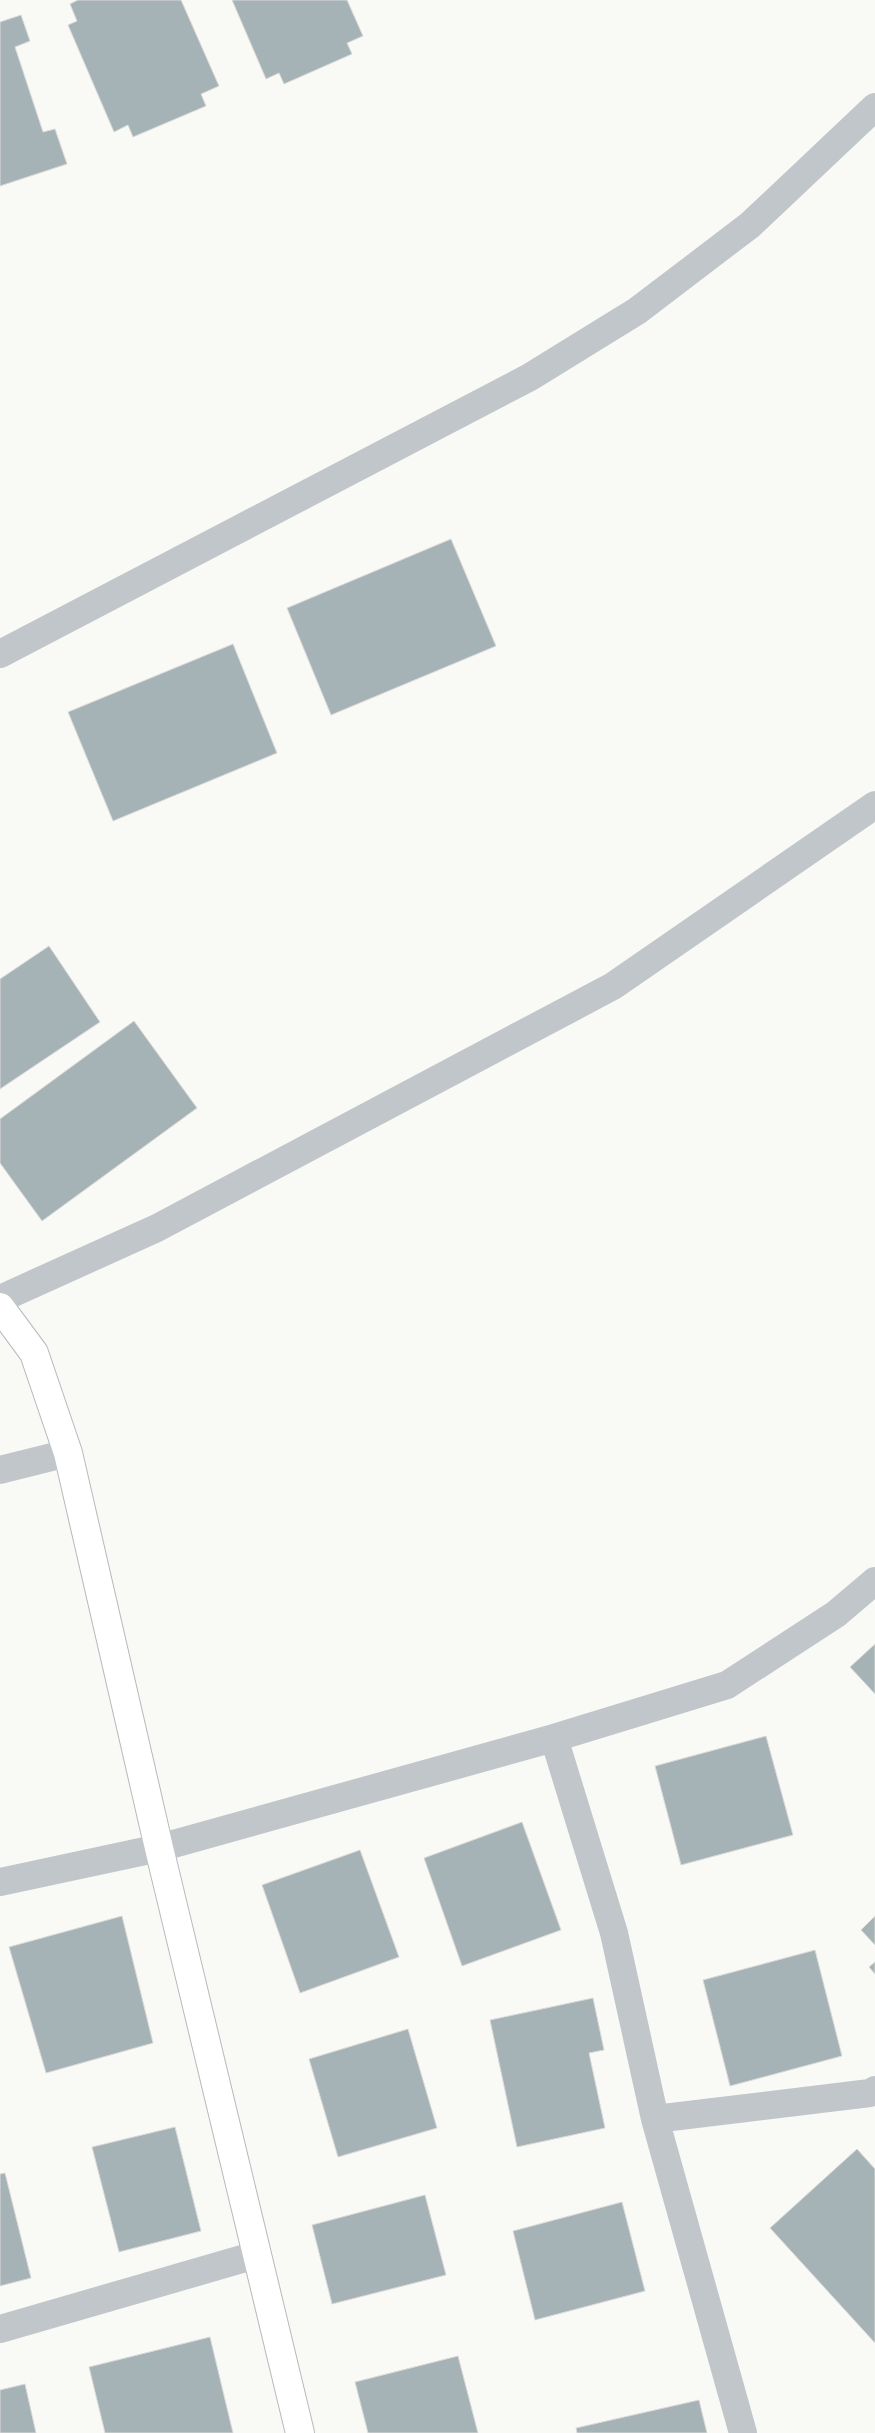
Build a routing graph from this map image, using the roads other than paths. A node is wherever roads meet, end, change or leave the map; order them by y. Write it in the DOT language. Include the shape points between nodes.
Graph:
graph roads {
  1 [pos="875,107"];
  2 [pos="0,654"];
  3 [pos="875,805"];
  4 [pos="0,1299"];
  5 [pos="0,1307"];
  6 [pos="68,1453"];
  7 [pos="0,1470"];
  8 [pos="875,1580"];
  9 [pos="554,1738"];
  10 [pos="158,1848"];
  11 [pos="0,1882"];
  12 [pos="873,2094"];
  13 [pos="656,2119"];
  14 [pos="256,2255"];
  15 [pos="0,2329"];
  16 [pos="300,2433"];
  17 [pos="743,2433"];
  1 -- 2 [label="street" via="750,225 637,311 530,377"];
  3 -- 4 [label="street" via="613,986 157,1228"];
  5 -- 6 [label="main road" via="34,1353"];
  6 -- 7 [label="street"];
  6 -- 10 [label="main road"];
  8 -- 9 [label="street" via="836,1614 727,1685"];
  9 -- 10 [label="street"];
  9 -- 13 [label="street" via="614,1933"];
  10 -- 11 [label="street"];
  10 -- 14 [label="main road"];
  12 -- 13 [label="street"];
  13 -- 17 [label="street"];
  14 -- 15 [label="street"];
  14 -- 16 [label="main road"];
}
